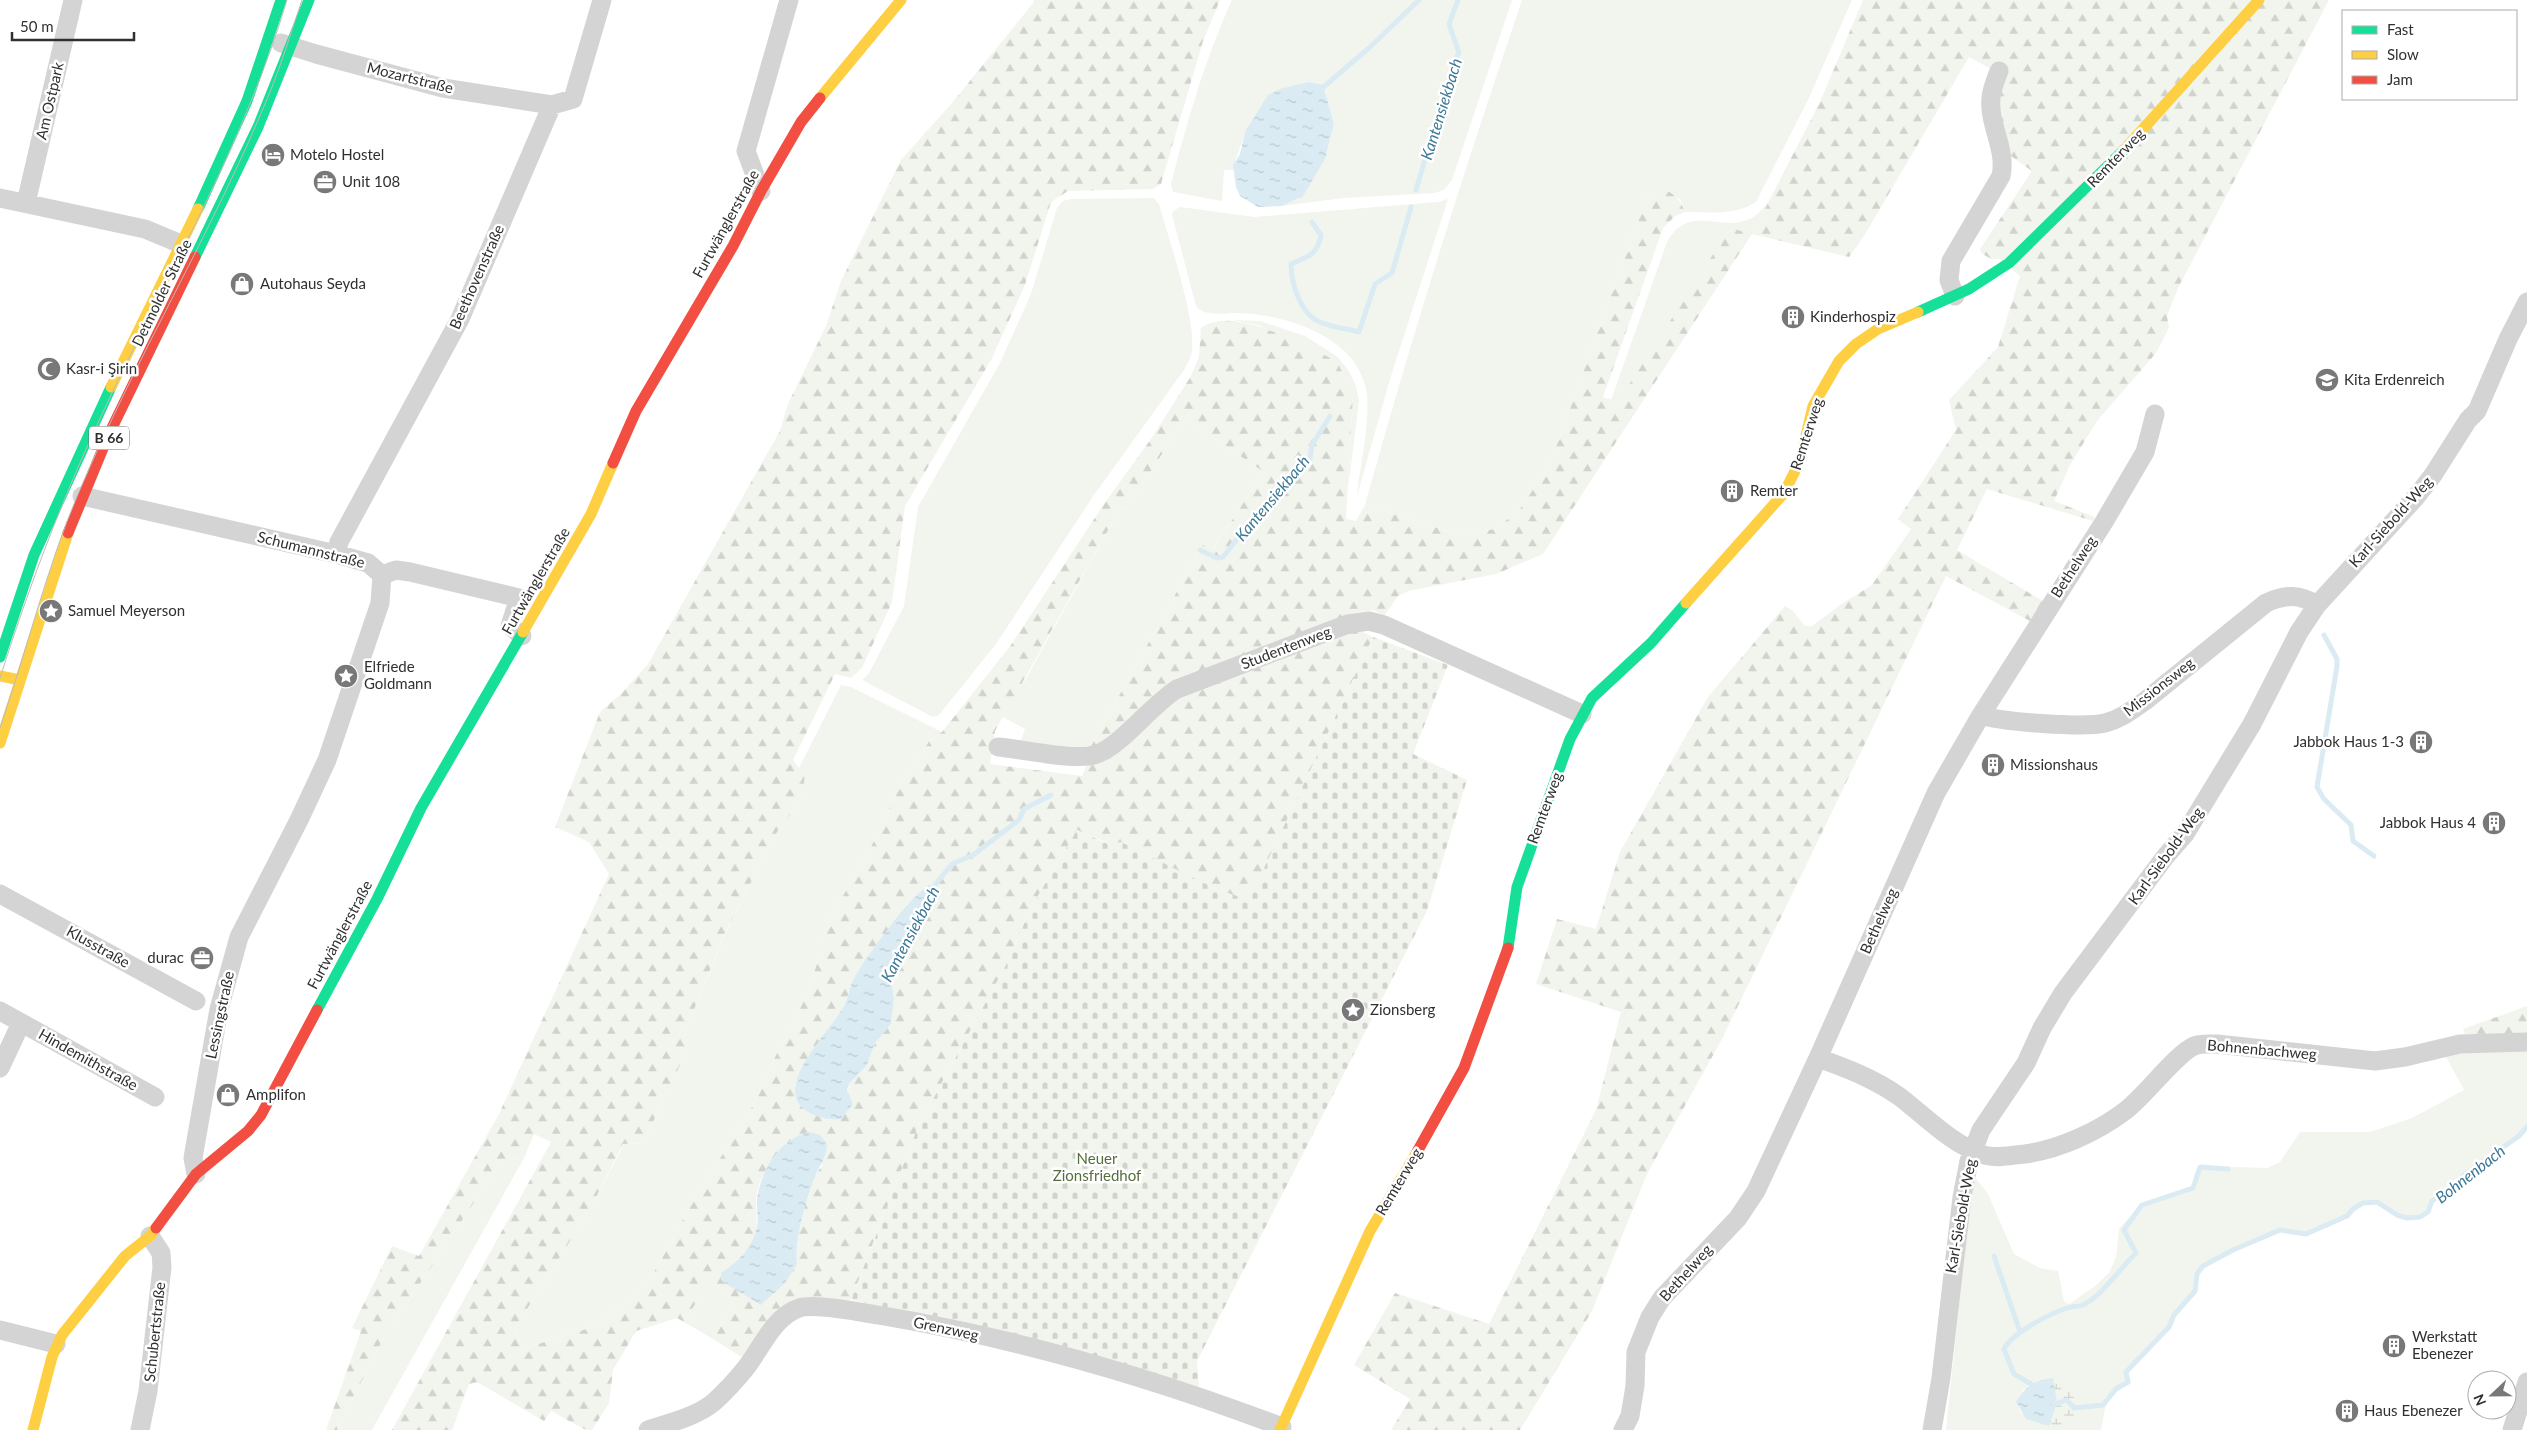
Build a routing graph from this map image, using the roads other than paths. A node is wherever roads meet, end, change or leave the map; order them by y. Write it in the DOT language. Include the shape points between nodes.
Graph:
graph roads {
  1 [pos="73,0"];
  2 [pos="281,0"];
  3 [pos="309,0"];
  4 [pos="602,0"];
  5 [pos="789,0"];
  6 [pos="901,0"];
  7 [pos="2259,0"];
  8 [pos="270,39"];
  9 [pos="293,47"];
  10 [pos="1999,71"];
  11 [pos="552,105"];
  12 [pos="761,191"];
  13 [pos="0,198"];
  14 [pos="26,203"];
  15 [pos="180,244"];
  16 [pos="1955,296"];
  17 [pos="2527,302"];
  18 [pos="2155,414"];
  19 [pos="82,496"];
  20 [pos="336,554"];
  21 [pos="382,575"];
  22 [pos="2318,605"];
  23 [pos="522,636"];
  24 [pos="0,657"];
  25 [pos="0,676"];
  26 [pos="20,680"];
  27 [pos="1582,714"];
  28 [pos="1981,715"];
  29 [pos="0,743"];
  30 [pos="998,746"];
  31 [pos="0,894"];
  32 [pos="196,1001"];
  33 [pos="0,1011"];
  34 [pos="21,1023"];
  35 [pos="2527,1042"];
  36 [pos="1818,1058"];
  37 [pos="0,1068"];
  38 [pos="154,1097"];
  39 [pos="1973,1150"];
  40 [pos="196,1174"];
  41 [pos="150,1236"];
  42 [pos="0,1330"];
  43 [pos="56,1344"];
  44 [pos="2527,1382"];
  45 [pos="1281,1429"];
  46 [pos="33,1430"];
  47 [pos="140,1430"];
  48 [pos="648,1430"];
  49 [pos="1623,1430"];
  50 [pos="1932,1430"];
  51 [pos="2512,1430"];
  1 -- 14 [label="street, Am Ostpark"];
  2 -- 8 [label="street, Detmolder Straße / B 66"];
  3 -- 9 [label="street, Detmolder Straße / B 66"];
  4 -- 11 [label="street" via="573,99"];
  5 -- 12 [label="street" via="746,152"];
  6 -- 12 [label="street, Furtwänglerstraße" via="800,122"];
  7 -- 16 [label="street, Remterweg" via="2118,157 2035,239 1993,275"];
  8 -- 9 [label="street, Mozartstraße"];
  8 -- 15 [label="street, Detmolder Straße / B 66" via="227,150"];
  9 -- 11 [label="street, Mozartstraße" via="443,88"];
  9 -- 19 [label="street, Detmolder Straße / B 66" via="244,158"];
  10 -- 16 [label="street" via="1991,97 1991,110 2004,165 2001,176 1951,261 1949,280"];
  11 -- 20 [label="street, Beethovenstraße" via="460,319 338,542"];
  12 -- 23 [label="street, Furtwänglerstraße" via="733,246 636,411 591,514"];
  13 -- 14 [label="street"];
  14 -- 15 [label="street" via="145,230"];
  15 -- 24 [label="street, Detmolder Straße / B 66" via="44,530 10,620"];
  16 -- 27 [label="street, Remterweg" via="1878,329 1839,361 1812,406 1800,461 1784,493 1651,643 1605,684"];
  17 -- 22 [label="street, Karl-Siebold-Weg" via="2477,411 2440,465 2416,497"];
  18 -- 28 [label="street, Bethelweg" via="2145,452"];
  19 -- 20 [label="street, Schumannstraße"];
  19 -- 26 [label="street, Detmolder Straße / B 66" via="59,556"];
  20 -- 21 [label="street, Schumannstraße" via="368,563"];
  21 -- 23 [label="street, Schumannstraße" via="396,570 410,572 519,598 510,626"];
  21 -- 40 [label="street, Lessingstraße" via="380,603 327,760 239,937 219,1009 193,1158"];
  22 -- 28 [label="street, Missionsweg" via="2298,596 2276,598 2266,603 2145,701 2124,716 2103,724 2035,722"];
  22 -- 39 [label="street, Karl-Siebold-Weg" via="2299,632 2252,724 2185,834 2063,993 2026,1063 1981,1130"];
  23 -- 40 [label="street, Furtwänglerstraße" via="421,808 261,1116 248,1131"];
  25 -- 26 [label="street"];
  26 -- 29 [label="street, Detmolder Straße / B 66"];
  27 -- 30 [label="street, Studentenweg" via="1369,621 1348,624 1177,689 1099,754 1077,756"];
  27 -- 45 [label="street, Remterweg" via="1517,887 1507,952 1464,1068 1448,1101 1370,1231"];
  28 -- 36 [label="street, Bethelweg" via="1936,793"];
  31 -- 32 [label="street, Klusstraße"];
  33 -- 34 [label="street, Hindemithstraße"];
  34 -- 37 [label="street, Hindemithstraße"];
  34 -- 38 [label="street, Hindemithstraße"];
  35 -- 39 [label="street, Bohnenbachweg" via="2460,1044 2375,1061 2200,1044 2186,1051 2126,1111 2072,1140 2036,1152 2000,1157"];
  36 -- 39 [label="street, Bohnenbachweg" via="1879,1084"];
  36 -- 49 [label="street, Bethelweg" via="1746,1208 1662,1298 1650,1317 1636,1352 1635,1386 1630,1416"];
  39 -- 50 [label="street, Karl-Siebold-Weg" via="1962,1197"];
  40 -- 41 [label="street"];
  41 -- 43 [label="street" via="125,1256"];
  41 -- 47 [label="street, Schubertstraße" via="161,1253 162,1267 148,1392"];
  42 -- 43 [label="street"];
  43 -- 46 [label="street"];
  44 -- 51 [label="street"];
  45 -- 48 [label="street, Grenzweg" via="1205,1398 1148,1380 996,1340 899,1319 807,1307 787,1314 777,1322 744,1370 713,1402 701,1411"];
}
